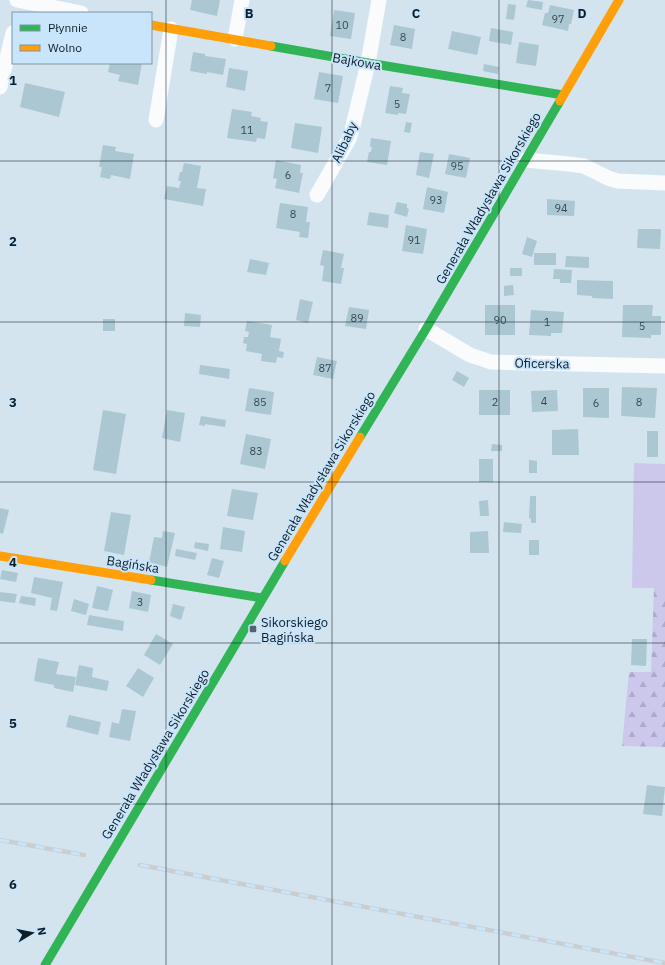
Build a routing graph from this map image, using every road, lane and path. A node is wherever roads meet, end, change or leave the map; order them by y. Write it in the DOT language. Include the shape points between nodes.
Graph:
graph roads {
  1 [pos="242,0"];
  2 [pos="379,0"];
  3 [pos="619,0"];
  4 [pos="18,5"];
  5 [pos="73,12"];
  6 [pos="152,25"];
  7 [pos="171,29"];
  8 [pos="12,37"];
  9 [pos="235,39"];
  10 [pos="368,63"];
  11 [pos="0,87"];
  12 [pos="563,95"];
  13 [pos="156,120"];
  14 [pos="525,160"];
  15 [pos="665,183"];
  16 [pos="317,195"];
  17 [pos="426,329"];
  18 [pos="665,366"];
  19 [pos="0,556"];
  20 [pos="262,598"];
  21 [pos="45,965"];
  1 -- 9 [label="street"];
  2 -- 10 [label="street, Alibaby"];
  3 -- 12 [label="street, Generała Władysława Sikorskiego"];
  4 -- 5 [label="street"];
  6 -- 7 [label="street, Bajkowa"];
  7 -- 9 [label="street, Bajkowa"];
  7 -- 13 [label="street"];
  8 -- 11 [label="street"];
  9 -- 10 [label="street, Bajkowa"];
  10 -- 12 [label="street, Bajkowa"];
  10 -- 16 [label="street, Alibaby" via="352,130"];
  12 -- 14 [label="street, Generała Władysława Sikorskiego"];
  14 -- 15 [label="street" via="584,166 618,182"];
  14 -- 17 [label="street, Generała Władysława Sikorskiego"];
  17 -- 18 [label="street, Oficerska" via="470,354 491,362"];
  17 -- 20 [label="street, Generała Władysława Sikorskiego"];
  19 -- 20 [label="street, Bagińska"];
  20 -- 21 [label="street, Generała Władysława Sikorskiego"];
}
